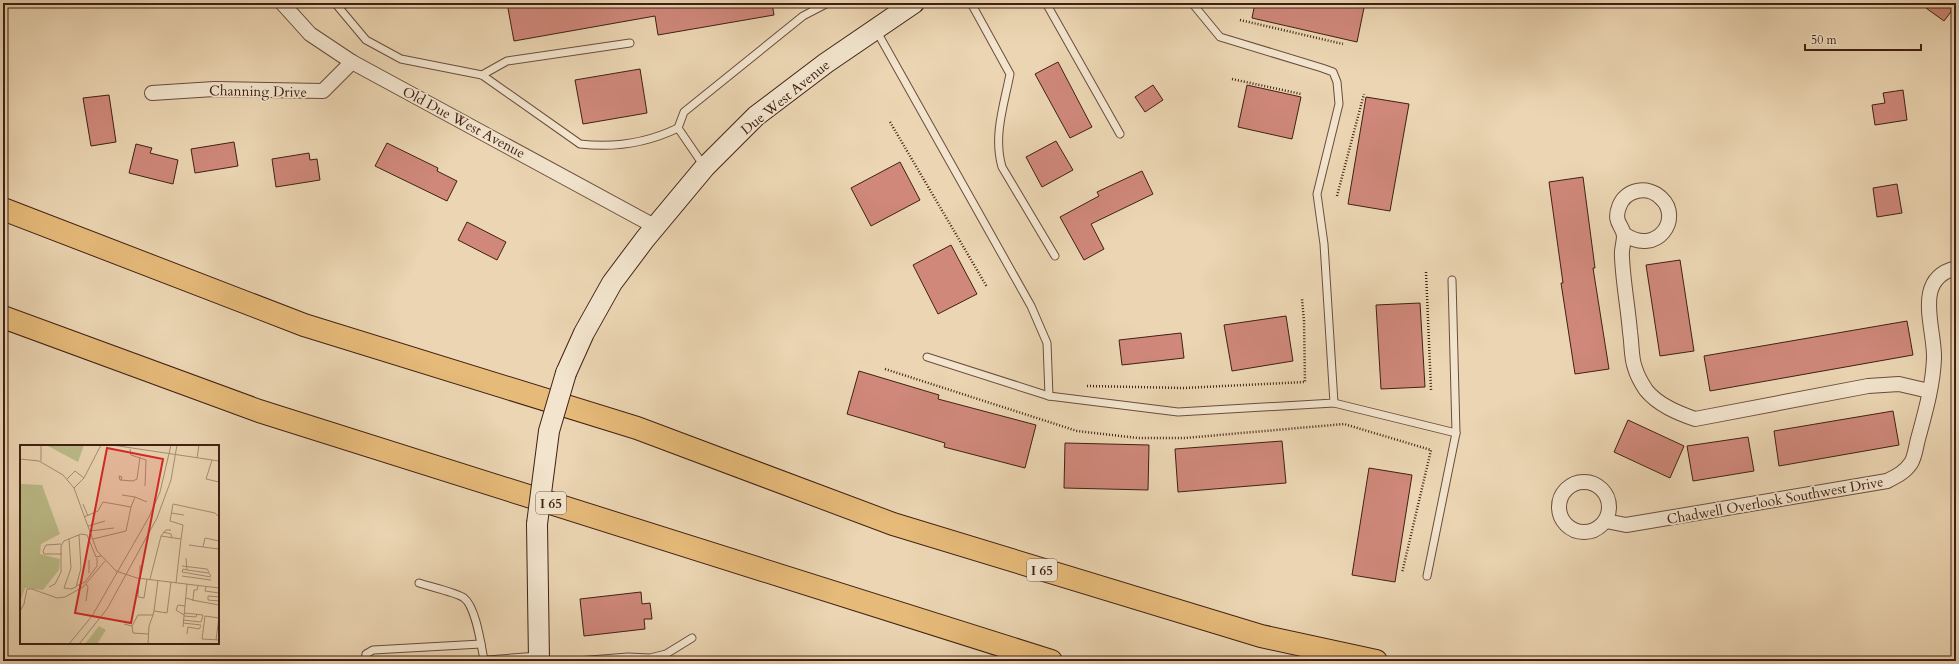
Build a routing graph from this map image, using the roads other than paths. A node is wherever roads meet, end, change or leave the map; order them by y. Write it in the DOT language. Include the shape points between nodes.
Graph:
graph roads {
  1 [pos="282,3"];
  2 [pos="335,3"];
  3 [pos="828,3"];
  4 [pos="914,3"];
  5 [pos="971,3"];
  6 [pos="1046,3"];
  7 [pos="1192,3"];
  8 [pos="875,28"];
  9 [pos="630,43"];
  10 [pos="352,62"];
  11 [pos="482,76"];
  12 [pos="152,94"];
  13 [pos="678,128"];
  14 [pos="1120,134"];
  15 [pos="705,167"];
  16 [pos="3,209"];
  17 [pos="656,227"];
  18 [pos="1624,234"];
  19 [pos="1055,256"];
  20 [pos="1956,268"];
  21 [pos="1452,280"];
  22 [pos="3,317"];
  23 [pos="927,357"];
  24 [pos="1929,391"];
  25 [pos="1049,396"];
  26 [pos="1334,403"];
  27 [pos="1456,433"];
  28 [pos="1606,521"];
  29 [pos="1427,576"];
  30 [pos="419,583"];
  31 [pos="692,638"];
  32 [pos="480,644"];
  33 [pos="538,658"];
  34 [pos="484,660"];
  35 [pos="365,661"];
  36 [pos="474,661"];
  37 [pos="577,661"];
  38 [pos="1051,661"];
  39 [pos="1376,661"];
  1 -- 10 [label="street, Old Due West Avenue" via="310,34"];
  2 -- 11 [label="lane" via="366,40 401,59"];
  3 -- 13 [label="lane" via="803,16 684,112"];
  4 -- 8 [label="main road, Due West Avenue"];
  5 -- 19 [label="lane" via="1010,74 999,131 998,153 1002,168"];
  6 -- 14 [label="lane"];
  7 -- 26 [label="lane" via="1220,37 1333,72 1337,82 1339,104 1317,194 1324,244"];
  8 -- 15 [label="main road, Due West Avenue" via="756,116"];
  8 -- 25 [label="lane" via="1031,306 1047,343"];
  9 -- 11 [label="lane" via="507,61"];
  10 -- 12 [label="street, Channing Drive" via="323,91 214,90"];
  10 -- 17 [label="street, Old Due West Avenue"];
  11 -- 13 [label="lane" via="580,144 630,144 659,138"];
  13 -- 15 [label="lane"];
  15 -- 17 [label="main road, Due West Avenue"];
  16 -- 39 [label="highway, I 65" via="304,325 637,428 893,524 1261,636"];
  17 -- 33 [label="main road, Due West Avenue, bridge" via="612,283 584,333 566,374 550,431 537,524"];
  18 -- 24 [label="street" via="1622,255 1635,368 1647,391 1672,412 1695,419 1868,386 1899,384"];
  20 -- 24 [label="street, Chadwell Overlook Southwest Drive" via="1946,271 1934,284 1928,298 1934,358"];
  21 -- 27 [label="lane"];
  22 -- 38 [label="highway, I 65" via="259,411"];
  23 -- 25 [label="lane"];
  24 -- 28 [label="street, Chadwell Overlook Southwest Drive" via="1912,461 1902,474 1888,481 1626,525"];
  25 -- 26 [label="lane" via="1178,412"];
  26 -- 27 [label="lane"];
  27 -- 29 [label="lane"];
  30 -- 32 [label="lane" via="464,597 470,608"];
  31 -- 37 [label="lane" via="666,654 650,658"];
  32 -- 34 [label="lane"];
  32 -- 35 [label="lane" via="373,650 366,654"];
  33 -- 34 [label="lane"];
  34 -- 36 [label="lane"];
}
